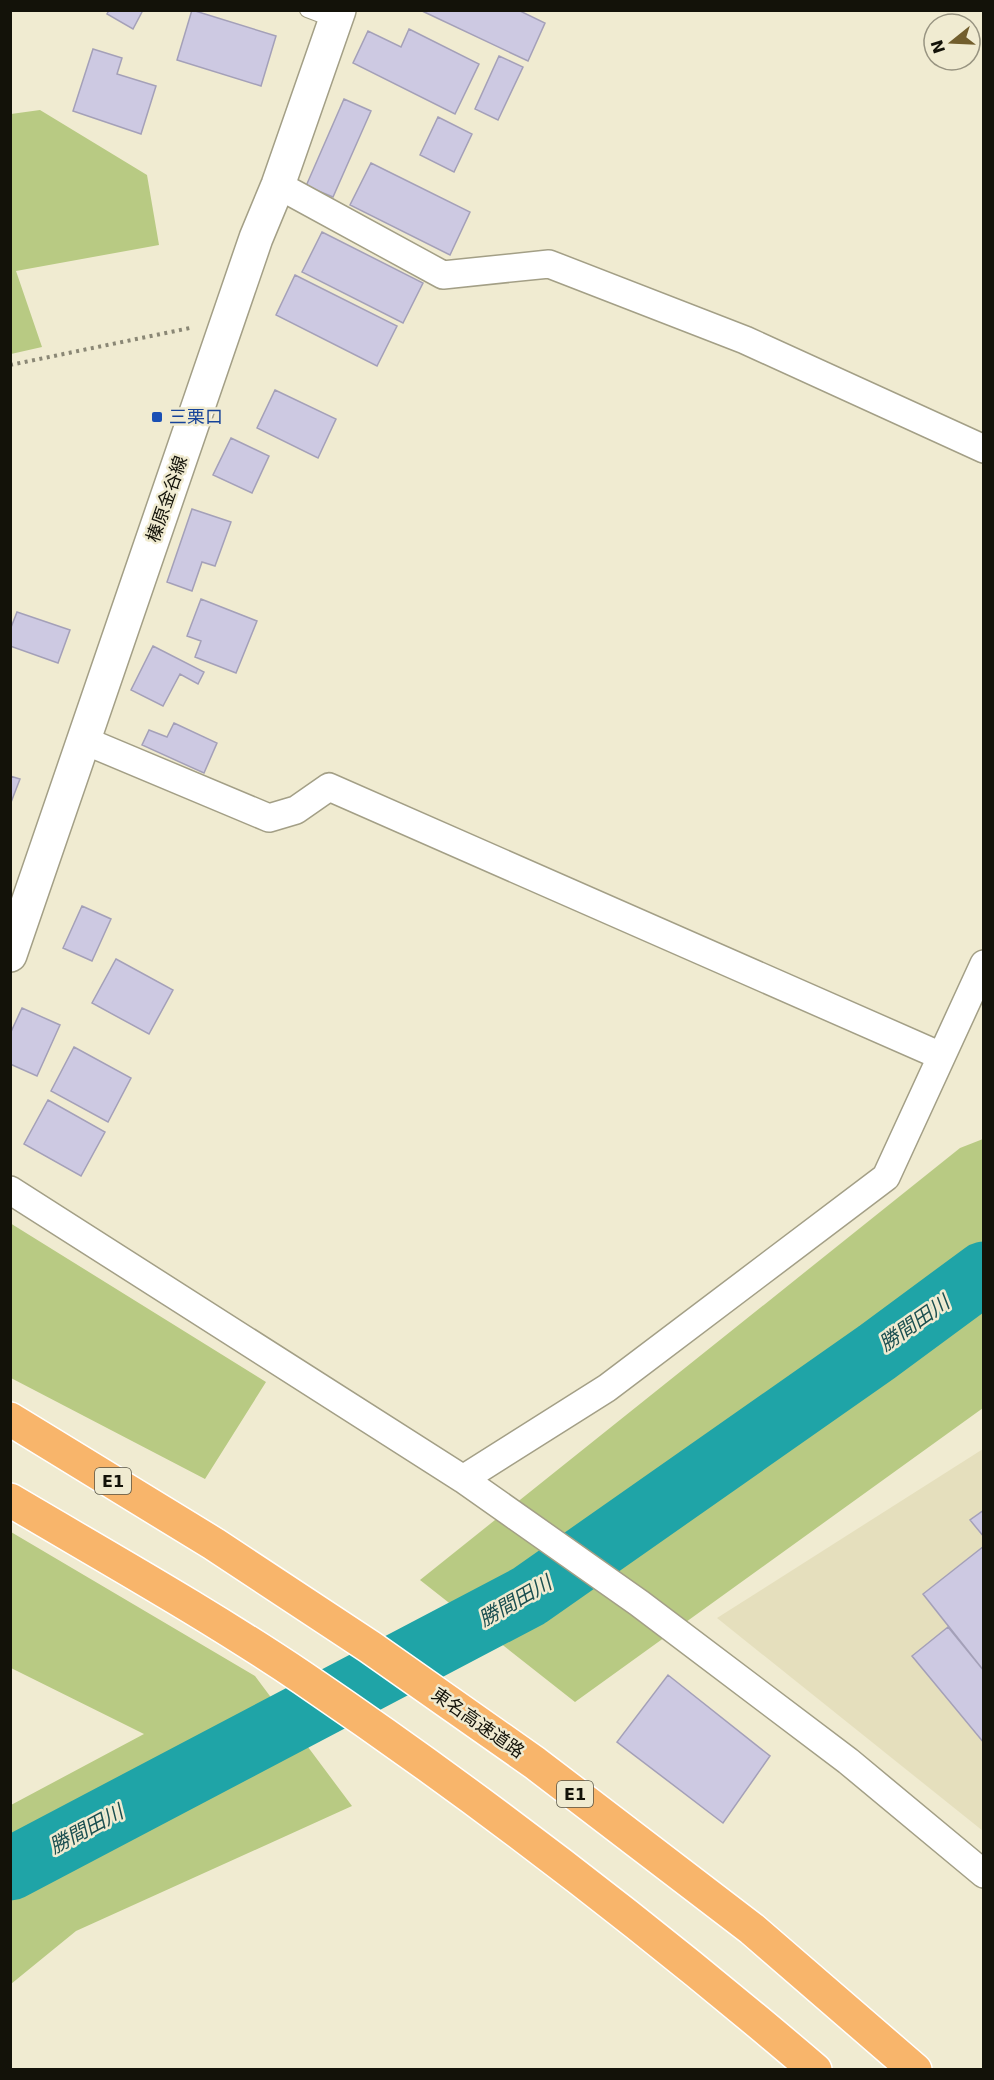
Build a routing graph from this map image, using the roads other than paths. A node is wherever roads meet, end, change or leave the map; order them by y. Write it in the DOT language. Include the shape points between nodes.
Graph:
graph roads {
  1 [pos="327,14"];
  2 [pos="278,185"];
  3 [pos="984,449"];
  4 [pos="83,740"];
  5 [pos="10,955"];
  6 [pos="984,964"];
  7 [pos="942,1056"];
  8 [pos="10,1190"];
  9 [pos="10,1419"];
  10 [pos="463,1479"];
  11 [pos="10,1500"];
  12 [pos="984,1874"];
  13 [pos="815,2070"];
  14 [pos="915,2070"];
  1 -- 2 [label="main road, 榛原金谷線"];
  2 -- 3 [label="street" via="443,275 549,264 745,340"];
  2 -- 4 [label="main road, 榛原金谷線" via="256,238"];
  4 -- 5 [label="main road, 榛原金谷線"];
  4 -- 7 [label="street" via="269,818 296,810 329,787"];
  6 -- 7 [label="street"];
  7 -- 10 [label="street" via="886,1178 607,1388"];
  8 -- 10 [label="street"];
  9 -- 14 [label="highway, 東名高速道路 / E1" via="214,1544 535,1763 752,1929"];
  10 -- 12 [label="street" via="639,1604 848,1761"];
  11 -- 13 [label="highway" via="301,1677 477,1801 733,1999"];
}
